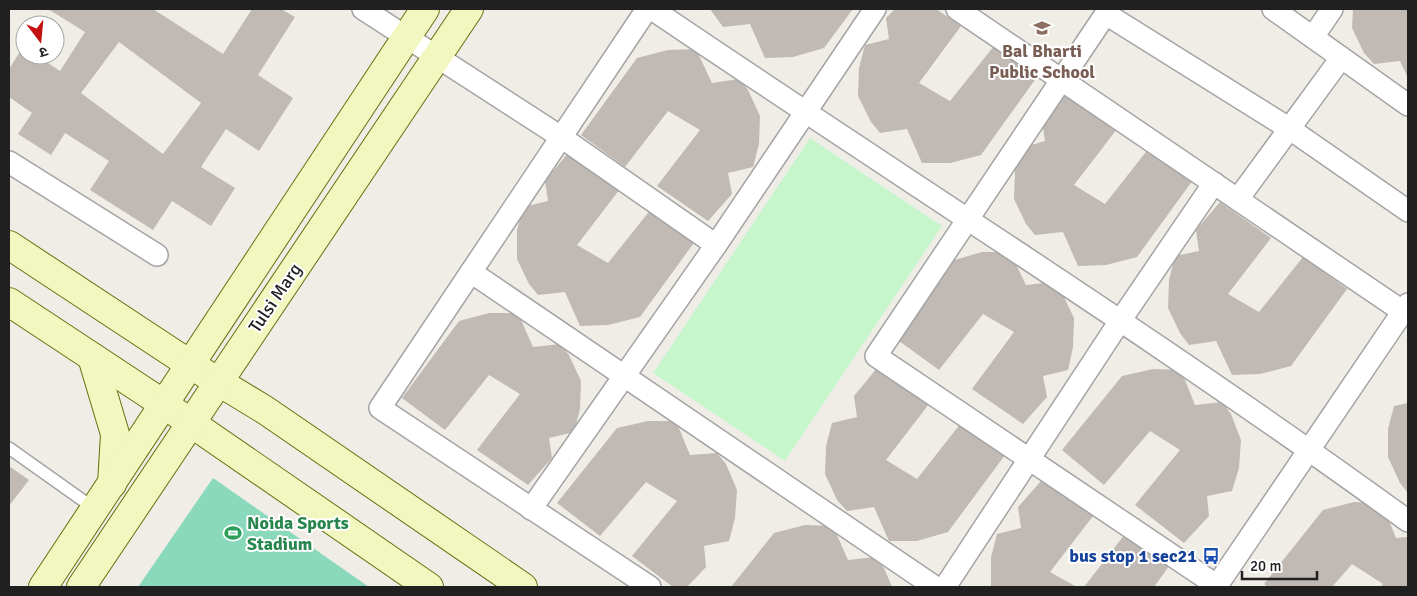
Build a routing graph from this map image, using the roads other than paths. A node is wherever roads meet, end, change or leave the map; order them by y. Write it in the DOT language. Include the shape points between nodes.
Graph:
graph roads {
  1 [pos="363,9"];
  2 [pos="426,9"];
  3 [pos="469,9"];
  4 [pos="646,9"];
  5 [pos="652,9"];
  6 [pos="875,9"];
  7 [pos="957,9"];
  8 [pos="1273,9"];
  9 [pos="1332,9"];
  10 [pos="1108,11"];
  11 [pos="407,36"];
  12 [pos="1313,37"];
  13 [pos="437,56"];
  14 [pos="1341,58"];
  15 [pos="1060,79"];
  16 [pos="1408,105"];
  17 [pos="804,112"];
  18 [pos="1290,129"];
  19 [pos="561,137"];
  20 [pos="9,162"];
  21 [pos="1214,183"];
  22 [pos="1238,199"];
  23 [pos="1408,211"];
  24 [pos="968,218"];
  25 [pos="9,245"];
  26 [pos="716,245"];
  27 [pos="157,255"];
  28 [pos="471,272"];
  29 [pos="9,302"];
  30 [pos="1407,310"];
  31 [pos="1120,321"];
  32 [pos="92,357"];
  33 [pos="191,364"];
  34 [pos="623,376"];
  35 [pos="219,382"];
  36 [pos="165,404"];
  37 [pos="191,422"];
  38 [pos="9,448"];
  39 [pos="1310,449"];
  40 [pos="1030,460"];
  41 [pos="112,484"];
  42 [pos="531,509"];
  43 [pos="95,510"];
  44 [pos="1408,521"];
  45 [pos="43,587"];
  46 [pos="81,587"];
  47 [pos="429,587"];
  48 [pos="523,587"];
  49 [pos="650,587"];
  50 [pos="935,587"];
  51 [pos="945,587"];
  52 [pos="1217,587"];
  1 -- 11 [label="street"];
  2 -- 11 [label="street, Tulsi Marg"];
  3 -- 13 [label="street, Tulsi Marg"];
  4 -- 19 [label="street"];
  5 -- 17 [label="street"];
  6 -- 17 [label="street"];
  7 -- 15 [label="street"];
  8 -- 12 [label="street"];
  9 -- 12 [label="street"];
  10 -- 15 [label="street"];
  10 -- 18 [label="street"];
  11 -- 13 [label="street"];
  11 -- 33 [label="street, Tulsi Marg"];
  12 -- 14 [label="street"];
  13 -- 19 [label="street"];
  13 -- 35 [label="street, Tulsi Marg"];
  14 -- 16 [label="street"];
  14 -- 18 [label="street"];
  15 -- 21 [label="street"];
  15 -- 24 [label="street"];
  17 -- 24 [label="street"];
  17 -- 26 [label="street"];
  18 -- 22 [label="street"];
  18 -- 23 [label="street"];
  19 -- 26 [label="street"];
  19 -- 28 [label="street"];
  20 -- 27 [label="street"];
  21 -- 22 [label="street"];
  21 -- 31 [label="street"];
  22 -- 30 [label="street"];
  24 -- 31 [label="street"];
  24 -- 40 [label="street" via="876,356"];
  25 -- 33 [label="street"];
  26 -- 34 [label="street"];
  28 -- 34 [label="street"];
  28 -- 42 [label="street" via="380,408"];
  29 -- 32 [label="street"];
  30 -- 39 [label="street"];
  31 -- 39 [label="street"];
  31 -- 40 [label="street"];
  32 -- 36 [label="street"];
  32 -- 41 [label="street" via="115,434"];
  33 -- 35 [label="street"];
  33 -- 36 [label="street, Tulsi Marg"];
  34 -- 42 [label="street"];
  34 -- 50 [label="street"];
  35 -- 37 [label="street, Tulsi Marg"];
  35 -- 48 [label="street" via="266,410"];
  36 -- 37 [label="street"];
  36 -- 41 [label="street, Tulsi Marg"];
  37 -- 46 [label="street, Tulsi Marg"];
  37 -- 47 [label="street"];
  38 -- 43 [label="lane"];
  39 -- 44 [label="street"];
  39 -- 52 [label="street"];
  40 -- 51 [label="street"];
  40 -- 52 [label="street"];
  41 -- 43 [label="street, Tulsi Marg"];
  42 -- 49 [label="street"];
  43 -- 45 [label="street, Tulsi Marg"];
}
